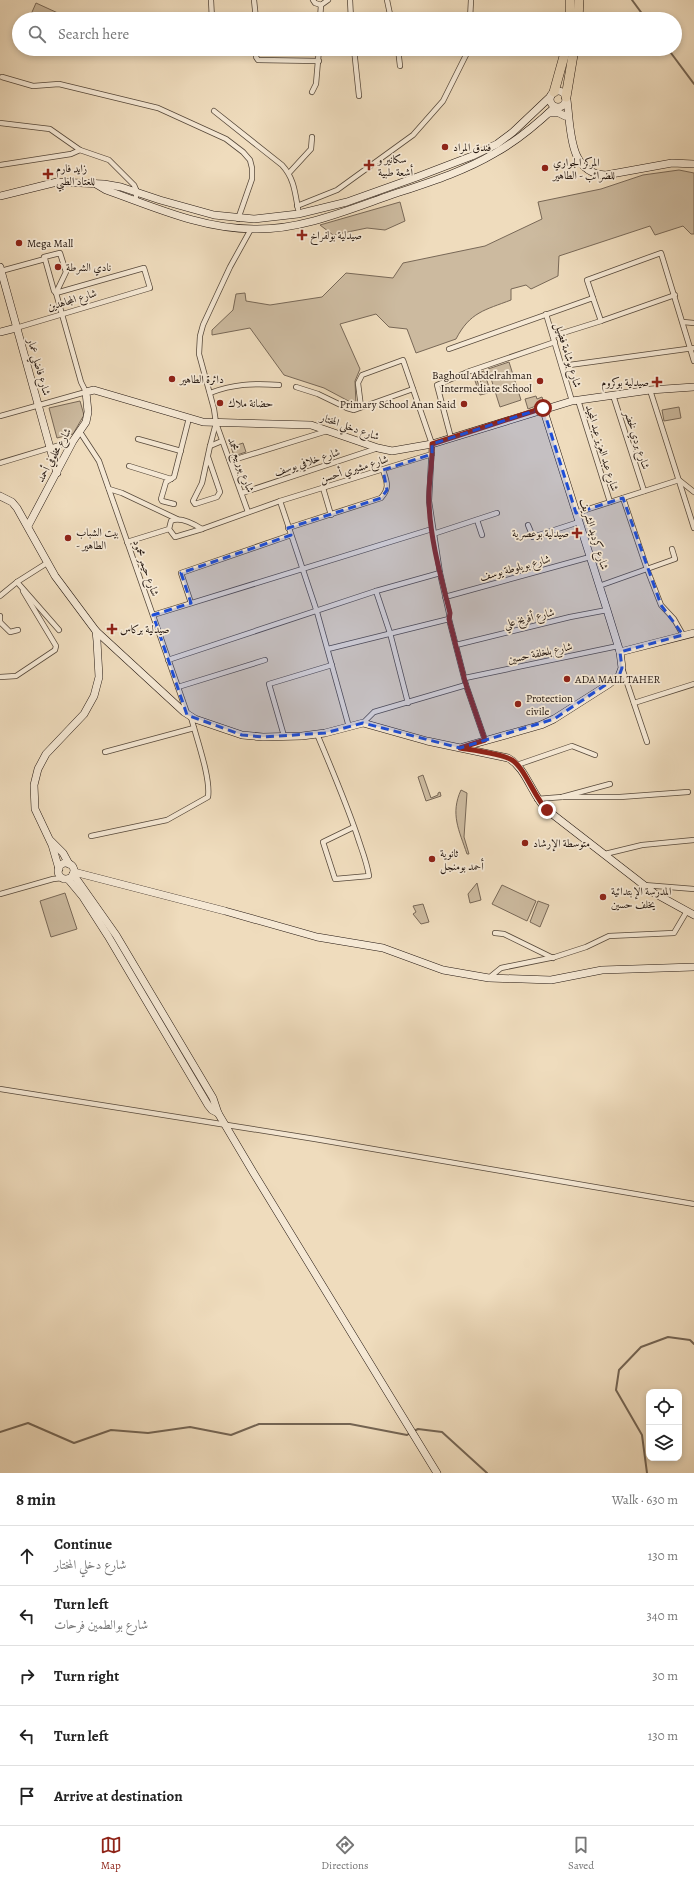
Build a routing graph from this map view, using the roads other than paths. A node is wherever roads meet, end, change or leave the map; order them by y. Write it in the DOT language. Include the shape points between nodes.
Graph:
graph roads {
  1 [pos="211,0"];
  2 [pos="254,0"];
  3 [pos="313,0"];
  4 [pos="328,0"];
  5 [pos="350,0"];
  6 [pos="387,0"];
  7 [pos="471,0"];
  8 [pos="570,0"];
  9 [pos="578,0"];
  10 [pos="321,5"];
  11 [pos="212,12"];
  12 [pos="255,12"];
  13 [pos="320,12"];
  14 [pos="351,12"];
  15 [pos="390,12"];
  16 [pos="470,12"];
  17 [pos="570,12"];
  18 [pos="578,12"];
  19 [pos="256,56"];
  20 [pos="319,56"];
  21 [pos="355,56"];
  22 [pos="399,56"];
  23 [pos="466,56"];
  24 [pos="564,56"];
  25 [pos="573,56"];
  26 [pos="319,62"];
  27 [pos="400,66"];
  28 [pos="2,77"];
  29 [pos="312,92"];
  30 [pos="552,94"];
  31 [pos="360,96"];
  32 [pos="566,99"];
  33 [pos="558,107"];
  34 [pos="214,111"];
  35 [pos="549,113"];
  36 [pos="565,116"];
  37 [pos="1,123"];
  38 [pos="570,125"];
  39 [pos="312,136"];
  40 [pos="80,150"];
  41 [pos="694,164"];
  42 [pos="0,165"];
  43 [pos="289,173"];
  44 [pos="96,184"];
  45 [pos="137,192"];
  46 [pos="0,196"];
  47 [pos="135,200"];
  48 [pos="297,206"];
  49 [pos="298,214"];
  50 [pos="238,219"];
  51 [pos="251,229"];
  52 [pos="45,259"];
  53 [pos="1,269"];
  54 [pos="56,293"];
  55 [pos="675,295"];
  56 [pos="593,298"];
  57 [pos="62,314"];
  58 [pos="546,314"];
  59 [pos="601,321"];
  60 [pos="683,322"];
  61 [pos="694,323"];
  62 [pos="16,328"];
  63 [pos="0,332"];
  64 [pos="553,336"];
  65 [pos="554,342"];
  66 [pos="692,348"];
  67 [pos="449,349"];
  68 [pos="694,361"];
  69 [pos="562,366"];
  70 [pos="279,385"];
  71 [pos="296,388"];
  72 [pos="694,388"];
  73 [pos="413,390"];
  74 [pos="650,390"];
  75 [pos="86,392"];
  76 [pos="210,393"];
  77 [pos="613,395"];
  78 [pos="575,400"];
  79 [pos="38,405"];
  80 [pos="361,407"];
  81 [pos="543,408"];
  82 [pos="0,416"];
  83 [pos="189,418"];
  84 [pos="216,423"];
  85 [pos="328,431"];
  86 [pos="80,432"];
  87 [pos="451,438"];
  88 [pos="138,439"];
  89 [pos="73,441"];
  90 [pos="222,441"];
  91 [pos="432,444"];
  92 [pos="210,446"];
  93 [pos="50,448"];
  94 [pos="378,448"];
  95 [pos="181,451"];
  96 [pos="432,454"];
  97 [pos="208,457"];
  98 [pos="230,461"];
  99 [pos="0,463"];
  100 [pos="129,466"];
  101 [pos="383,470"];
  102 [pos="57,472"];
  103 [pos="171,479"];
  104 [pos="678,480"];
  105 [pos="323,488"];
  106 [pos="109,490"];
  107 [pos="644,491"];
  108 [pos="694,492"];
  109 [pos="242,493"];
  110 [pos="0,496"];
  111 [pos="623,498"];
  112 [pos="280,501"];
  113 [pos="610,502"];
  114 [pos="174,504"];
  115 [pos="248,512"];
  116 [pos="497,513"];
  117 [pos="576,513"];
  118 [pos="331,515"];
  119 [pos="178,520"];
  120 [pos="477,520"];
  121 [pos="579,522"];
  122 [pos="528,525"];
  123 [pos="28,526"];
  124 [pos="288,528"];
  125 [pos="694,528"];
  126 [pos="169,529"];
  127 [pos="202,529"];
  128 [pos="432,531"];
  129 [pos="291,535"];
  130 [pos="482,535"];
  131 [pos="127,542"];
  132 [pos="672,549"];
  133 [pos="590,557"];
  134 [pos="47,563"];
  135 [pos="303,569"];
  136 [pos="647,569"];
  137 [pos="440,572"];
  138 [pos="17,582"];
  139 [pos="599,586"];
  140 [pos="23,591"];
  141 [pos="376,591"];
  142 [pos="0,596"];
  143 [pos="446,597"];
  144 [pos="191,603"];
  145 [pos="607,610"];
  146 [pos="317,612"];
  147 [pos="153,615"];
  148 [pos="0,616"];
  149 [pos="449,619"];
  150 [pos="0,623"];
  151 [pos="18,630"];
  152 [pos="59,630"];
  153 [pos="96,631"];
  154 [pos="390,633"];
  155 [pos="694,633"];
  156 [pos="683,635"];
  157 [pos="456,644"];
  158 [pos="328,649"];
  159 [pos="619,649"];
  160 [pos="168,660"];
  161 [pos="265,660"];
  162 [pos="332,665"];
  163 [pos="622,668"];
  164 [pos="0,678"];
  165 [pos="465,678"];
  166 [pos="694,684"];
  167 [pos="466,685"];
  168 [pos="178,687"];
  169 [pos="408,703"];
  170 [pos="634,703"];
  171 [pos="189,716"];
  172 [pos="363,723"];
  173 [pos="349,727"];
  174 [pos="194,728"];
  175 [pos="316,734"];
  176 [pos="284,736"];
  177 [pos="485,740"];
  178 [pos="647,742"];
  179 [pos="460,748"];
  180 [pos="105,752"];
  181 [pos="595,755"];
  182 [pos="517,765"];
  183 [pos="610,784"];
  184 [pos="688,792"];
  185 [pos="562,797"];
  186 [pos="537,799"];
  187 [pos="354,827"];
  188 [pos="91,836"];
  189 [pos="50,840"];
  190 [pos="694,840"];
  191 [pos="605,854"];
  192 [pos="69,864"];
  193 [pos="66,874"];
  194 [pos="87,875"];
  195 [pos="80,883"];
  196 [pos="644,885"];
  197 [pos="694,889"];
  198 [pos="0,894"];
  199 [pos="687,911"];
  200 [pos="694,915"];
  201 [pos="495,933"];
  202 [pos="553,958"];
  203 [pos="694,967"];
  204 [pos="489,978"];
  205 [pos="0,1089"];
  206 [pos="218,1113"];
  207 [pos="225,1125"];
  208 [pos="694,1204"];
  209 [pos="437,1473"];
  1 -- 11 [label="street"];
  2 -- 12 [label="street"];
  3 -- 10 [label="street"];
  4 -- 10 [label="street"];
  5 -- 14 [label="street"];
  6 -- 15 [label="street"];
  7 -- 16 [label="street"];
  8 -- 17 [label="highway"];
  9 -- 18 [label="highway"];
  10 -- 13 [label="street"];
  19 -- 26 [label="street" via="258,60"];
  20 -- 26 [label="street"];
  21 -- 31 [label="street"];
  22 -- 27 [label="street"];
  23 -- 48 [label="street" via="443,101 414,135 337,190"];
  24 -- 30 [label="highway"];
  25 -- 32 [label="highway"];
  26 -- 29 [label="street" via="316,84"];
  28 -- 50 [label="street" via="33,86 59,84 158,108 226,139 243,152 250,160 252,168 252,179"];
  30 -- 32 [label="main road" via="562,92"];
  30 -- 33 [label="main road" via="550,102"];
  30 -- 49 [label="main road" via="513,132 497,144 472,156 347,202"];
  32 -- 33 [label="main road" via="565,105"];
  32 -- 38 [label="main road"];
  33 -- 35 [label="main road"];
  33 -- 36 [label="main road"];
  34 -- 43 [label="street"];
  35 -- 36 [label="main road"];
  35 -- 51 [label="main road" via="496,153 450,175 330,216 278,228"];
  36 -- 38 [label="main road"];
  37 -- 40 [label="street" via="50,129"];
  38 -- 41 [label="main road" via="578,161 588,171 598,175 672,163"];
  39 -- 43 [label="street" via="311,149"];
  40 -- 42 [label="street" via="70,154"];
  40 -- 45 [label="street" via="109,160 130,179"];
  43 -- 48 [label="street"];
  44 -- 45 [label="main road"];
  44 -- 46 [label="main road" via="51,182"];
  44 -- 47 [label="main road"];
  45 -- 47 [label="street"];
  45 -- 50 [label="main road" via="214,216"];
  47 -- 51 [label="main road" via="191,220 230,228"];
  48 -- 49 [label="street"];
  49 -- 50 [label="main road" via="269,219"];
  51 -- 76 [label="street, شارع بوربيع محمد" via="230,267 200,336 199,354"];
  52 -- 53 [label="street"];
  52 -- 54 [label="street"];
  52 -- 54 [label="street" via="44,257 60,253 66,272"];
  53 -- 62 [label="main road, شارع فاضلي عمار"];
  54 -- 57 [label="street"];
  54 -- 57 [label="street, شارع المجاهدين" via="144,268 150,288"];
  55 -- 56 [label="street" via="661,253 587,280"];
  55 -- 59 [label="street"];
  55 -- 60 [label="street"];
  56 -- 58 [label="street"];
  56 -- 59 [label="street"];
  57 -- 62 [label="street, شارع المجاهدين"];
  57 -- 75 [label="street"];
  58 -- 64 [label="street, شارع بوشامة فضيل"];
  58 -- 67 [label="street"];
  59 -- 64 [label="street"];
  60 -- 61 [label="street"];
  60 -- 66 [label="street"];
  62 -- 63 [label="main road, شارع المجاهدين"];
  62 -- 79 [label="main road, شارع فاضلي عمار"];
  64 -- 65 [label="street, شارع بوشامة فضيل"];
  65 -- 69 [label="street, شارع بوشامة فضيل"];
  65 -- 87 [label="street" via="474,369 437,385"];
  66 -- 68 [label="street"];
  66 -- 69 [label="street"];
  69 -- 78 [label="street, شارع بوشامة فضيل"];
  70 -- 76 [label="street" via="242,384"];
  71 -- 80 [label="street" via="318,394 347,408 354,410"];
  72 -- 74 [label="main road, شارع دخلي المختار"];
  73 -- 80 [label="street"];
  73 -- 80 [label="street" via="404,360 362,375 358,383"];
  73 -- 91 [label="street"];
  74 -- 77 [label="main road, شارع دخلي المختار"];
  74 -- 104 [label="street"];
  75 -- 79 [label="street, شارع دخلي المختار"];
  75 -- 83 [label="main road, شارع دخلي المختار" via="99,391"];
  75 -- 86 [label="main road, شارع مخلوفي أحمد" via="87,417"];
  76 -- 84 [label="street, شارع بوربيع محمد"];
  77 -- 78 [label="main road, شارع دخلي المختار"];
  77 -- 107 [label="street, شارع بردي لخضر"];
  78 -- 81 [label="main road, شارع دخلي المختار"];
  78 -- 113 [label="street, شارع عبد العزيز عبد المجيد"];
  79 -- 82 [label="street, شارع دخلي المختار"];
  79 -- 93 [label="main road, شارع فاضلي عمار"];
  81 -- 87 [label="main road, شارع دخلي المختار"];
  81 -- 117 [label="main road, شارع كرديد الشريف"];
  83 -- 84 [label="main road, شارع دخلي المختار"];
  83 -- 95 [label="street"];
  84 -- 85 [label="main road, شارع دخلي المختار" via="311,425"];
  84 -- 90 [label="street, شارع بوربيع محمد"];
  84 -- 92 [label="street"];
  85 -- 94 [label="main road, شارع دخلي المختار"];
  85 -- 98 [label="street"];
  86 -- 89 [label="main road, شارع مخلوفي أحمد"];
  86 -- 106 [label="street, شارع حيمر محمود" via="99,461"];
  87 -- 91 [label="main road, شارع دخلي المختار"];
  88 -- 95 [label="street"];
  89 -- 93 [label="street"];
  89 -- 102 [label="main road, شارع مخلوفي أحمد"];
  90 -- 92 [label="street"];
  90 -- 98 [label="street, شارع بوربيع محمد"];
  91 -- 94 [label="main road, شارع دخلي المختار" via="392,451"];
  91 -- 96 [label="street"];
  92 -- 97 [label="street"];
  93 -- 99 [label="street"];
  93 -- 102 [label="main road, شارع فاضلي عمار"];
  94 -- 109 [label="street, شارع خلافي يوسف"];
  95 -- 103 [label="street" via="174,477"];
  96 -- 101 [label="street, شارع مشيري أحسن"];
  96 -- 128 [label="street" via="429,501"];
  97 -- 97 [label="street" via="202,483 193,501 195,504 217,497 220,492"];
  98 -- 109 [label="street, شارع بوربيع محمد"];
  100 -- 103 [label="street"];
  101 -- 105 [label="street, شارع مشيري أحسن"];
  101 -- 118 [label="street" via="388,483 382,498"];
  102 -- 123 [label="main road, شارع مخلوفي أحمد"];
  103 -- 114 [label="street" via="166,482 160,499"];
  104 -- 107 [label="street"];
  104 -- 108 [label="street"];
  104 -- 125 [label="street"];
  105 -- 112 [label="street, شارع مشيري أحسن"];
  105 -- 118 [label="street"];
  106 -- 119 [label="street" via="122,493"];
  106 -- 131 [label="street, شارع حيمر محمود"];
  107 -- 111 [label="street"];
  109 -- 115 [label="street, شارع بوربيع محمد"];
  110 -- 123 [label="main road" via="12,502"];
  111 -- 113 [label="street"];
  111 -- 136 [label="street"];
  112 -- 115 [label="street, شارع مشيري أحسن"];
  112 -- 124 [label="street"];
  113 -- 117 [label="street"];
  115 -- 127 [label="street, شارع مشيري أحسن"];
  116 -- 120 [label="street"];
  117 -- 121 [label="main road, شارع كرديد الشريف"];
  118 -- 124 [label="street"];
  119 -- 126 [label="street" via="171,521"];
  119 -- 127 [label="street"];
  120 -- 128 [label="street"];
  120 -- 130 [label="street"];
  121 -- 122 [label="street" via="533,537"];
  121 -- 133 [label="main road, شارع كرديد الشريف"];
  123 -- 134 [label="main road"];
  124 -- 129 [label="street"];
  126 -- 127 [label="street, شارع مشيري أحسن" via="175,537"];
  126 -- 131 [label="street"];
  128 -- 135 [label="street"];
  128 -- 137 [label="street"];
  129 -- 135 [label="street"];
  129 -- 144 [label="street" via="181,573"];
  131 -- 147 [label="street, شارع حيمر محمود"];
  132 -- 136 [label="street" via="675,559"];
  133 -- 139 [label="main road, شارع كرديد الشريف"];
  133 -- 143 [label="street, شارع بويلوطة يوسف"];
  134 -- 138 [label="street"];
  134 -- 153 [label="main road"];
  135 -- 144 [label="street"];
  135 -- 146 [label="street"];
  136 -- 139 [label="street"];
  136 -- 156 [label="street" via="661,605 674,619"];
  137 -- 141 [label="street"];
  137 -- 143 [label="street"];
  138 -- 140 [label="street"];
  138 -- 142 [label="street"];
  139 -- 145 [label="main road, شارع كرديد الشريف"];
  140 -- 152 [label="street" via="37,603"];
  140 -- 164 [label="street" via="56,646 55,650 16,676"];
  141 -- 146 [label="street"];
  141 -- 154 [label="street"];
  143 -- 149 [label="street"];
  144 -- 147 [label="street"];
  145 -- 157 [label="street, شارع أفريخ علي"];
  145 -- 159 [label="main road, شارع كرديد الشريف"];
  146 -- 158 [label="street"];
  146 -- 160 [label="street"];
  147 -- 160 [label="street, شارع حيمر محمود"];
  148 -- 150 [label="street"];
  149 -- 154 [label="street"];
  149 -- 157 [label="street"];
  150 -- 151 [label="street" via="10,632"];
  153 -- 171 [label="main road"];
  153 -- 189 [label="main road" via="99,677 94,696 84,714 46,754 35,776 35,809"];
  154 -- 158 [label="street"];
  154 -- 169 [label="street"];
  155 -- 156 [label="main road"];
  156 -- 159 [label="main road"];
  157 -- 165 [label="street"];
  158 -- 162 [label="street"];
  159 -- 163 [label="main road, شارع كرديد الشريف"];
  159 -- 165 [label="street, شارع بلخلفة حسين"];
  160 -- 168 [label="street, شارع حيمر محمود"];
  161 -- 168 [label="street"];
  162 -- 173 [label="street"];
  162 -- 176 [label="street" via="269,684"];
  163 -- 170 [label="street"];
  163 -- 177 [label="main road" via="619,676 609,684 554,719"];
  165 -- 167 [label="street"];
  166 -- 170 [label="street"];
  167 -- 169 [label="street"];
  167 -- 177 [label="street"];
  168 -- 171 [label="street, شارع حيمر محمود"];
  169 -- 172 [label="street" via="374,712"];
  170 -- 178 [label="street"];
  171 -- 174 [label="street, شارع حيمر محمود"];
  171 -- 176 [label="main road" via="242,735"];
  172 -- 173 [label="main road"];
  172 -- 179 [label="main road"];
  173 -- 175 [label="main road"];
  174 -- 180 [label="street"];
  174 -- 188 [label="street, شارع حيمر محمود" via="207,778 208,797 167,820"];
  175 -- 176 [label="main road"];
  175 -- 187 [label="street"];
  177 -- 179 [label="main road"];
  179 -- 182 [label="main road" via="508,758"];
  181 -- 182 [label="street" via="572,746"];
  182 -- 186 [label="main road"];
  183 -- 185 [label="street"];
  184 -- 185 [label="street" via="620,797"];
  185 -- 186 [label="street"];
  186 -- 191 [label="main road" via="547,810"];
  187 -- 187 [label="street" via="369,876 335,879 323,842"];
  189 -- 192 [label="main road" via="59,848"];
  189 -- 193 [label="main road"];
  190 -- 191 [label="street" via="642,845"];
  191 -- 196 [label="main road"];
  192 -- 193 [label="main road" via="73,867"];
  192 -- 193 [label="main road" via="64,864"];
  193 -- 194 [label="main road"];
  193 -- 195 [label="main road"];
  193 -- 198 [label="street"];
  193 -- 206 [label="main road" via="108,936 208,1105"];
  194 -- 195 [label="main road"];
  194 -- 204 [label="main road" via="317,937 383,948 443,970"];
  195 -- 206 [label="main road" via="116,935 213,1098"];
  196 -- 197 [label="street"];
  196 -- 199 [label="main road"];
  199 -- 200 [label="main road"];
  199 -- 202 [label="street" via="674,933 609,936"];
  201 -- 202 [label="street" via="504,934"];
  202 -- 204 [label="street" via="501,968"];
  203 -- 204 [label="main road" via="602,970 551,980"];
  205 -- 207 [label="street"];
  206 -- 207 [label="main road"];
  207 -- 208 [label="street"];
  207 -- 209 [label="main road"];
}
